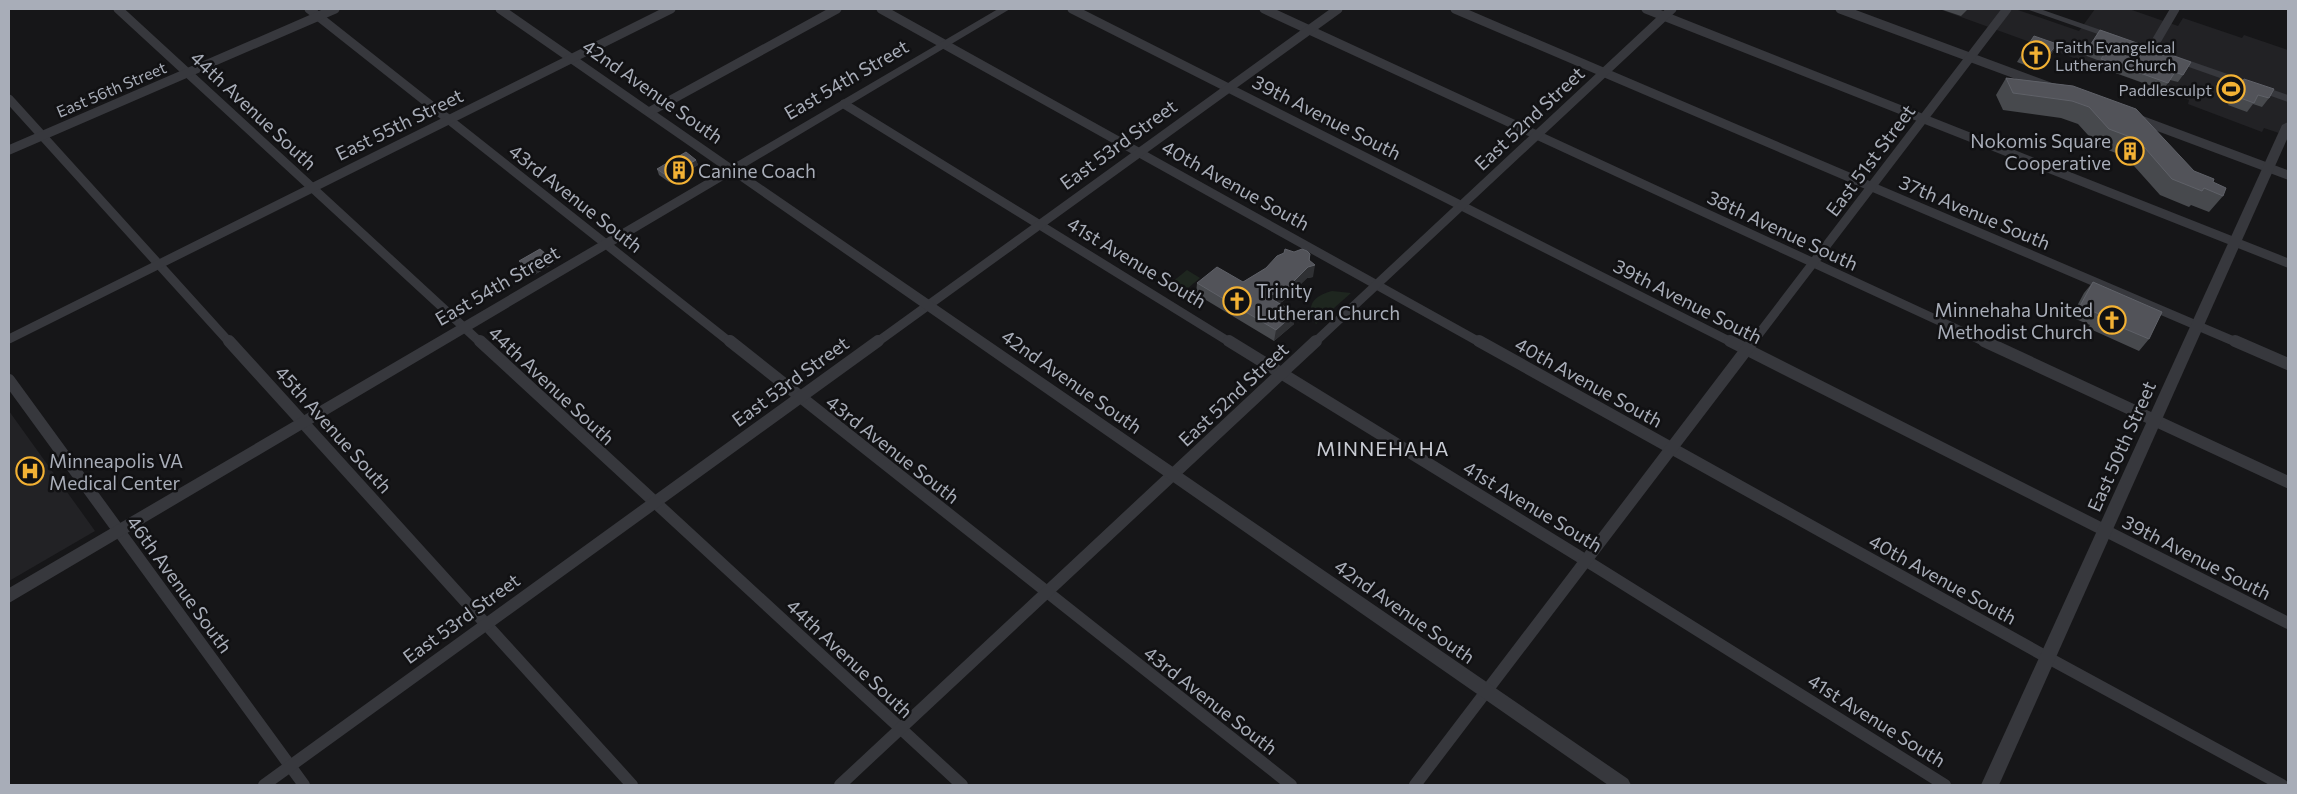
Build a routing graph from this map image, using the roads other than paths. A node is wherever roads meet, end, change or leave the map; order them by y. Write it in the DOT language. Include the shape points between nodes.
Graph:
graph roads {
  1 [pos="118,9"];
  2 [pos="335,9"];
  3 [pos="500,9"];
  4 [pos="671,9"];
  5 [pos="837,9"];
  6 [pos="881,9"];
  7 [pos="1005,9"];
  8 [pos="1072,9"];
  9 [pos="1264,9"];
  10 [pos="1338,9"];
  11 [pos="1455,9"];
  12 [pos="1646,9"];
  13 [pos="1840,9"];
  14 [pos="2007,9"];
  15 [pos="2031,9"];
  16 [pos="2175,9"];
  17 [pos="314,12"];
  18 [pos="1668,12"];
  19 [pos="1309,30"];
  20 [pos="2124,40"];
  21 [pos="945,44"];
  22 [pos="2140,46"];
  23 [pos="2151,50"];
  24 [pos="571,58"];
  25 [pos="1970,58"];
  26 [pos="1604,72"];
  27 [pos="188,73"];
  28 [pos="1229,88"];
  29 [pos="2063,92"];
  30 [pos="2288,98"];
  31 [pos="9,99"];
  32 [pos="844,104"];
  33 [pos="649,112"];
  34 [pos="2128,116"];
  35 [pos="1923,119"];
  36 [pos="448,120"];
  37 [pos="2288,124"];
  38 [pos="42,135"];
  39 [pos="1536,135"];
  40 [pos="9,150"];
  41 [pos="1140,152"];
  42 [pos="2269,168"];
  43 [pos="732,170"];
  44 [pos="2288,175"];
  45 [pos="312,187"];
  46 [pos="1871,187"];
  47 [pos="1462,205"];
  48 [pos="1040,224"];
  49 [pos="2236,242"];
  50 [pos="606,244"];
  51 [pos="1813,263"];
  52 [pos="2288,263"];
  53 [pos="159,264"];
  54 [pos="1377,284"];
  55 [pos="928,306"];
  56 [pos="2198,326"];
  57 [pos="464,328"];
  58 [pos="9,339"];
  59 [pos="1747,350"];
  60 [pos="2288,364"];
  61 [pos="1282,373"];
  62 [pos="9,380"];
  63 [pos="800,398"];
  64 [pos="2155,421"];
  65 [pos="303,423"];
  66 [pos="1672,448"];
  67 [pos="1172,475"];
  68 [pos="2288,482"];
  69 [pos="654,503"];
  70 [pos="2104,531"];
  71 [pos="118,532"];
  72 [pos="1586,560"];
  73 [pos="1046,592"];
  74 [pos="9,596"];
  75 [pos="2288,623"];
  76 [pos="487,624"];
  77 [pos="2048,657"];
  78 [pos="1486,691"];
  79 [pos="901,728"];
  80 [pos="290,766"];
  81 [pos="264,785"];
  82 [pos="304,785"];
  83 [pos="632,785"];
  84 [pos="840,785"];
  85 [pos="962,785"];
  86 [pos="1291,785"];
  87 [pos="1415,785"];
  88 [pos="1622,785"];
  89 [pos="1946,785"];
  90 [pos="1990,785"];
  91 [pos="2282,785"];
  1 -- 27 [label="street, 44th Avenue South"];
  2 -- 17 [label="street, East 56th Street"];
  3 -- 24 [label="street, 42nd Avenue South"];
  4 -- 24 [label="street, East 55th Street"];
  5 -- 33 [label="street"];
  6 -- 21 [label="street, 40th Avenue South"];
  7 -- 21 [label="street, East 54th Street"];
  8 -- 28 [label="street, 39th Avenue South"];
  9 -- 19 [label="street, 38th Avenue South"];
  10 -- 19 [label="street, East 53rd Street"];
  11 -- 26 [label="street, 37th Avenue South"];
  12 -- 18 [label="street"];
  13 -- 25 [label="street"];
  14 -- 25 [label="street, East 51st Street"];
  15 -- 20 [label="street"];
  16 -- 23 [label="street"];
  17 -- 27 [label="street, East 56th Street"];
  17 -- 36 [label="street, 43rd Avenue South"];
  18 -- 26 [label="street, East 52nd Street"];
  18 -- 35 [label="street"];
  19 -- 28 [label="street, East 53rd Street"];
  19 -- 39 [label="street, 38th Avenue South"];
  21 -- 32 [label="street, East 54th Street"];
  21 -- 41 [label="street, 40th Avenue South"];
  22 -- 23 [label="street"];
  23 -- 30 [label="street"];
  24 -- 33 [label="street, 42nd Avenue South"];
  24 -- 36 [label="street, East 55th Street"];
  25 -- 29 [label="street"];
  25 -- 35 [label="street, East 51st Street"];
  26 -- 39 [label="street, East 52nd Street"];
  26 -- 46 [label="street, 37th Avenue South"];
  27 -- 38 [label="street, East 56th Street"];
  27 -- 45 [label="street, 44th Avenue South"];
  28 -- 41 [label="street, East 53rd Street"];
  28 -- 47 [label="street, 39th Avenue South"];
  31 -- 38 [label="street, 45th Avenue South"];
  32 -- 43 [label="street, East 54th Street"];
  32 -- 48 [label="street, 41st Avenue South"];
  33 -- 43 [label="street, 42nd Avenue South"];
  34 -- 42 [label="street"];
  35 -- 46 [label="street, East 51st Street"];
  35 -- 49 [label="street"];
  36 -- 45 [label="street, East 55th Street"];
  36 -- 50 [label="street, 43rd Avenue South"];
  37 -- 42 [label="street, East 50th Street"];
  38 -- 40 [label="street, East 56th Street"];
  38 -- 53 [label="street, 45th Avenue South"];
  39 -- 47 [label="street, East 52nd Street"];
  39 -- 51 [label="street, 38th Avenue South"];
  41 -- 48 [label="street, East 53rd Street"];
  41 -- 54 [label="street, 40th Avenue South"];
  42 -- 44 [label="street"];
  42 -- 49 [label="street, East 50th Street"];
  43 -- 50 [label="street, East 54th Street"];
  43 -- 55 [label="street, 42nd Avenue South"];
  45 -- 53 [label="street, East 55th Street"];
  45 -- 57 [label="street, 44th Avenue South"];
  46 -- 51 [label="street, East 51st Street"];
  46 -- 56 [label="street, 37th Avenue South"];
  47 -- 54 [label="street, East 52nd Street"];
  47 -- 59 [label="street, 39th Avenue South"];
  48 -- 55 [label="street, East 53rd Street"];
  48 -- 61 [label="street, 41st Avenue South"];
  49 -- 52 [label="street"];
  49 -- 56 [label="street, East 50th Street"];
  50 -- 57 [label="street, East 54th Street"];
  50 -- 63 [label="street, 43rd Avenue South"];
  51 -- 59 [label="street, East 51st Street"];
  51 -- 64 [label="street, 38th Avenue South"];
  53 -- 58 [label="street, East 55th Street"];
  53 -- 65 [label="street, 45th Avenue South"];
  54 -- 61 [label="street, East 52nd Street"];
  54 -- 66 [label="street, 40th Avenue South"];
  55 -- 63 [label="street, East 53rd Street"];
  55 -- 67 [label="street, 42nd Avenue South"];
  56 -- 60 [label="street, 37th Avenue South"];
  56 -- 64 [label="street, East 50th Street"];
  57 -- 65 [label="street, East 54th Street"];
  57 -- 69 [label="street, 44th Avenue South"];
  59 -- 66 [label="street, East 51st Street"];
  59 -- 70 [label="street, 39th Avenue South"];
  61 -- 67 [label="street, East 52nd Street"];
  61 -- 72 [label="street, 41st Avenue South"];
  62 -- 71 [label="street, 46th Avenue South"];
  63 -- 69 [label="street, East 53rd Street"];
  63 -- 73 [label="street, 43rd Avenue South"];
  64 -- 68 [label="street, 38th Avenue South"];
  64 -- 70 [label="street, East 50th Street"];
  65 -- 71 [label="street, East 54th Street"];
  65 -- 76 [label="street, 45th Avenue South"];
  66 -- 72 [label="street, East 51st Street"];
  66 -- 77 [label="street, 40th Avenue South"];
  67 -- 73 [label="street, East 52nd Street"];
  67 -- 78 [label="street, 42nd Avenue South"];
  69 -- 76 [label="street, East 53rd Street"];
  69 -- 79 [label="street, 44th Avenue South"];
  70 -- 75 [label="street, 39th Avenue South"];
  70 -- 77 [label="street, East 50th Street"];
  71 -- 74 [label="street, East 54th Street"];
  71 -- 80 [label="street, 46th Avenue South"];
  72 -- 78 [label="street, East 51st Street"];
  72 -- 89 [label="street, 41st Avenue South"];
  73 -- 79 [label="street, East 52nd Street"];
  73 -- 86 [label="street, 43rd Avenue South"];
  76 -- 80 [label="street, East 53rd Street"];
  76 -- 83 [label="street, 45th Avenue South"];
  77 -- 90 [label="street, East 50th Street"];
  77 -- 91 [label="street, 40th Avenue South"];
  78 -- 87 [label="street, East 51st Street"];
  78 -- 88 [label="street, 42nd Avenue South"];
  79 -- 84 [label="street, East 52nd Street"];
  79 -- 85 [label="street, 44th Avenue South"];
  80 -- 81 [label="street, East 53rd Street"];
  80 -- 82 [label="street, 46th Avenue South"];
}
